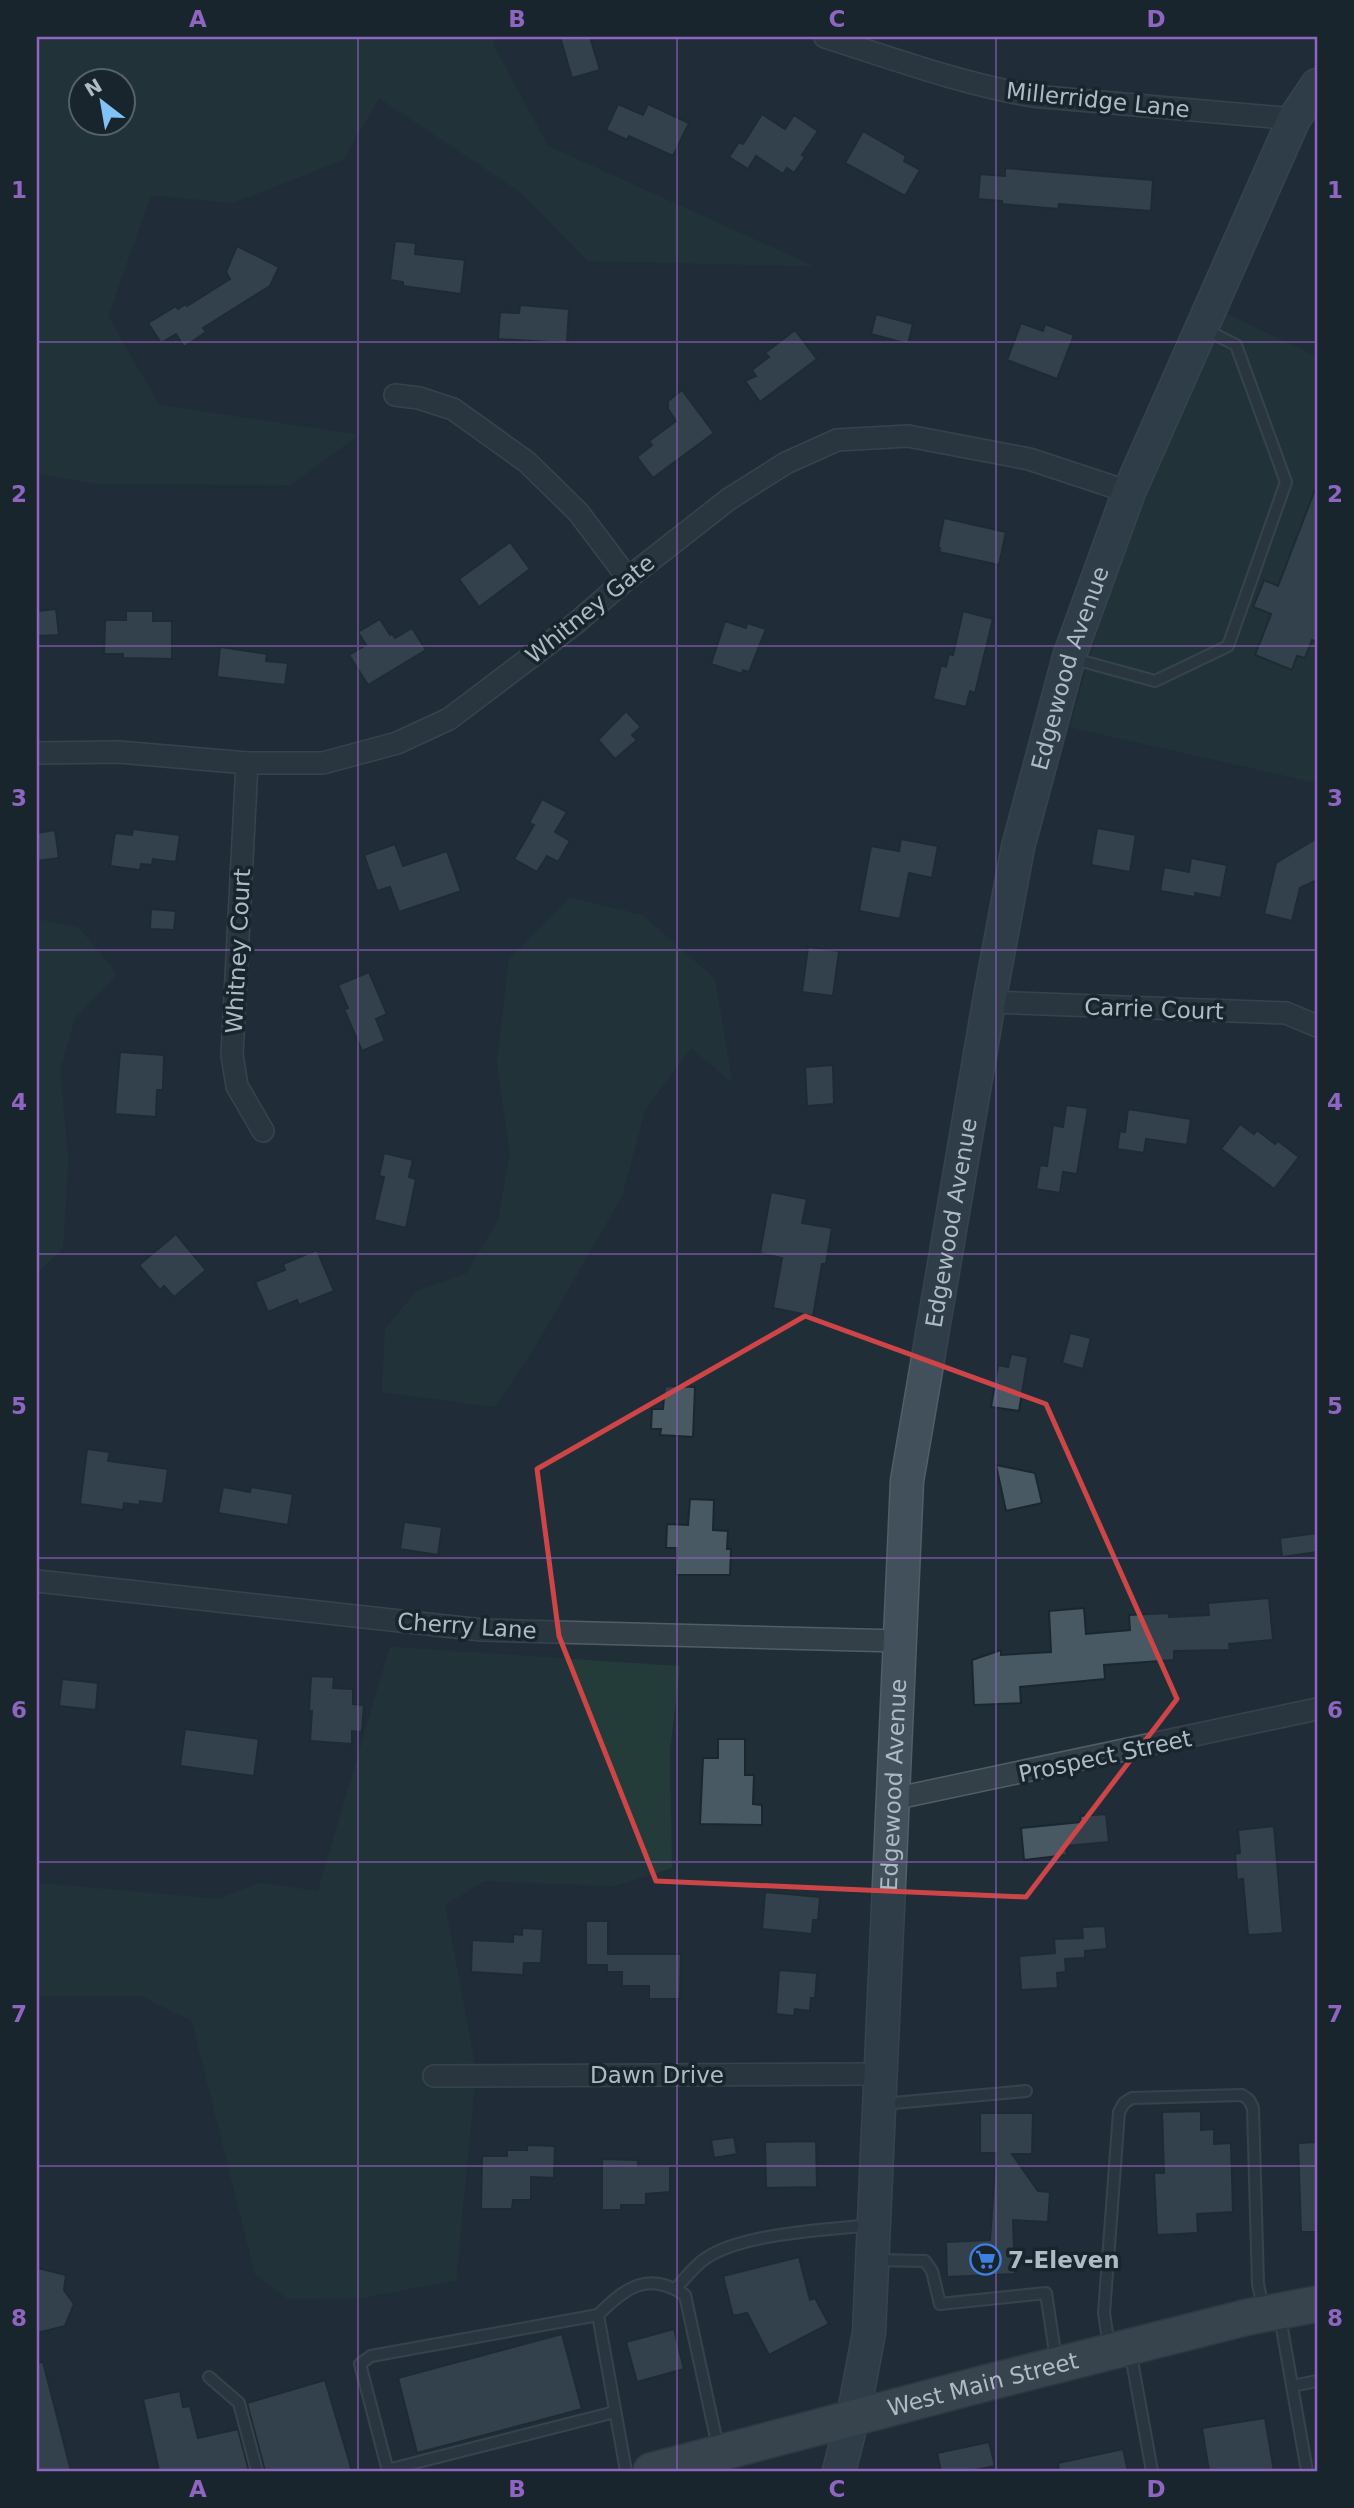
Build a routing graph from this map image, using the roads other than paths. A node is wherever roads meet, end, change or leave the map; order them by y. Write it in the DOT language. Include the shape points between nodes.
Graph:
graph roads {
  1 [pos="825,37"];
  2 [pos="1317,85"];
  3 [pos="1294,119"];
  4 [pos="1202,327"];
  5 [pos="395,395"];
  6 [pos="1129,492"];
  7 [pos="628,578"];
  8 [pos="1069,657"];
  9 [pos="37,753"];
  10 [pos="247,763"];
  11 [pos="989,1002"];
  12 [pos="1317,1026"];
  13 [pos="263,1131"];
  14 [pos="37,1581"];
  15 [pos="899,1641"];
  16 [pos="1317,1709"];
  17 [pos="893,1799"];
  18 [pos="434,2076"];
  19 [pos="880,2089"];
  20 [pos="1026,2091"];
  21 [pos="874,2225"];
  22 [pos="872,2260"];
  23 [pos="675,2289"];
  24 [pos="1317,2304"];
  25 [pos="1272,2313"];
  26 [pos="598,2315"];
  27 [pos="1119,2350"];
  28 [pos="1057,2366"];
  29 [pos="209,2377"];
  30 [pos="1317,2381"];
  31 [pos="1292,2386"];
  32 [pos="615,2412"];
  33 [pos="853,2417"];
  34 [pos="719,2453"];
  35 [pos="388,2470"];
  36 [pos="662,2470"];
  37 [pos="257,2471"];
  38 [pos="626,2471"];
  39 [pos="839,2471"];
  40 [pos="1152,2471"];
  41 [pos="1307,2471"];
  1 -- 3 [label="street, Millerridge Lane" via="1007,92"];
  2 -- 3 [label="main road, Edgewood Avenue"];
  3 -- 4 [label="main road, Edgewood Avenue"];
  4 -- 6 [label="main road, Edgewood Avenue"];
  4 -- 8 [label="lane" via="1236,345 1286,482 1228,646 1155,681"];
  5 -- 7 [label="street" via="453,409 527,462 578,512"];
  6 -- 7 [label="street, Whitney Gate" via="1029,459 908,436 837,440 786,463 729,499"];
  6 -- 8 [label="main road, Edgewood Avenue"];
  7 -- 10 [label="street, Whitney Gate" via="449,719 397,743 323,763"];
  8 -- 11 [label="main road, Edgewood Avenue" via="1018,847"];
  9 -- 10 [label="street, Whitney Gate" via="119,752"];
  10 -- 13 [label="street, Whitney Court" via="233,1064 237,1086"];
  11 -- 12 [label="street, Carrie Court" via="1286,1013"];
  11 -- 15 [label="main road, Edgewood Avenue" via="907,1481"];
  14 -- 15 [label="street, Cherry Lane" via="482,1630"];
  15 -- 17 [label="main road, Edgewood Avenue"];
  16 -- 17 [label="street, Prospect Street"];
  17 -- 19 [label="main road, Edgewood Avenue"];
  18 -- 19 [label="street, Dawn Drive"];
  19 -- 20 [label="lane"];
  19 -- 21 [label="main road, Edgewood Avenue"];
  21 -- 22 [label="main road, Edgewood Avenue"];
  21 -- 23 [label="lane" via="771,2237 722,2250 702,2261"];
  22 -- 28 [label="lane" via="925,2262 932,2271 940,2304 1046,2293"];
  22 -- 33 [label="main road, Edgewood Avenue" via="869,2333"];
  23 -- 26 [label="lane" via="652,2283 635,2286"];
  23 -- 34 [label="lane" via="684,2295"];
  24 -- 25 [label="main road, West Main Street"];
  25 -- 27 [label="main road, West Main Street"];
  25 -- 27 [label="lane" via="1258,2284 1253,2108 1249,2100 1242,2095 1132,2098 1119,2112 1104,2313"];
  25 -- 31 [label="lane"];
  26 -- 32 [label="lane"];
  26 -- 35 [label="lane" via="372,2356 360,2364"];
  27 -- 28 [label="main road, West Main Street"];
  27 -- 40 [label="lane"];
  28 -- 33 [label="main road, West Main Street"];
  29 -- 37 [label="lane" via="239,2403"];
  30 -- 31 [label="lane"];
  31 -- 41 [label="lane"];
  32 -- 35 [label="lane"];
  32 -- 38 [label="lane"];
  33 -- 34 [label="main road, West Main Street"];
  33 -- 39 [label="main road, Edgewood Avenue"];
  34 -- 36 [label="main road, West Main Street"];
}
